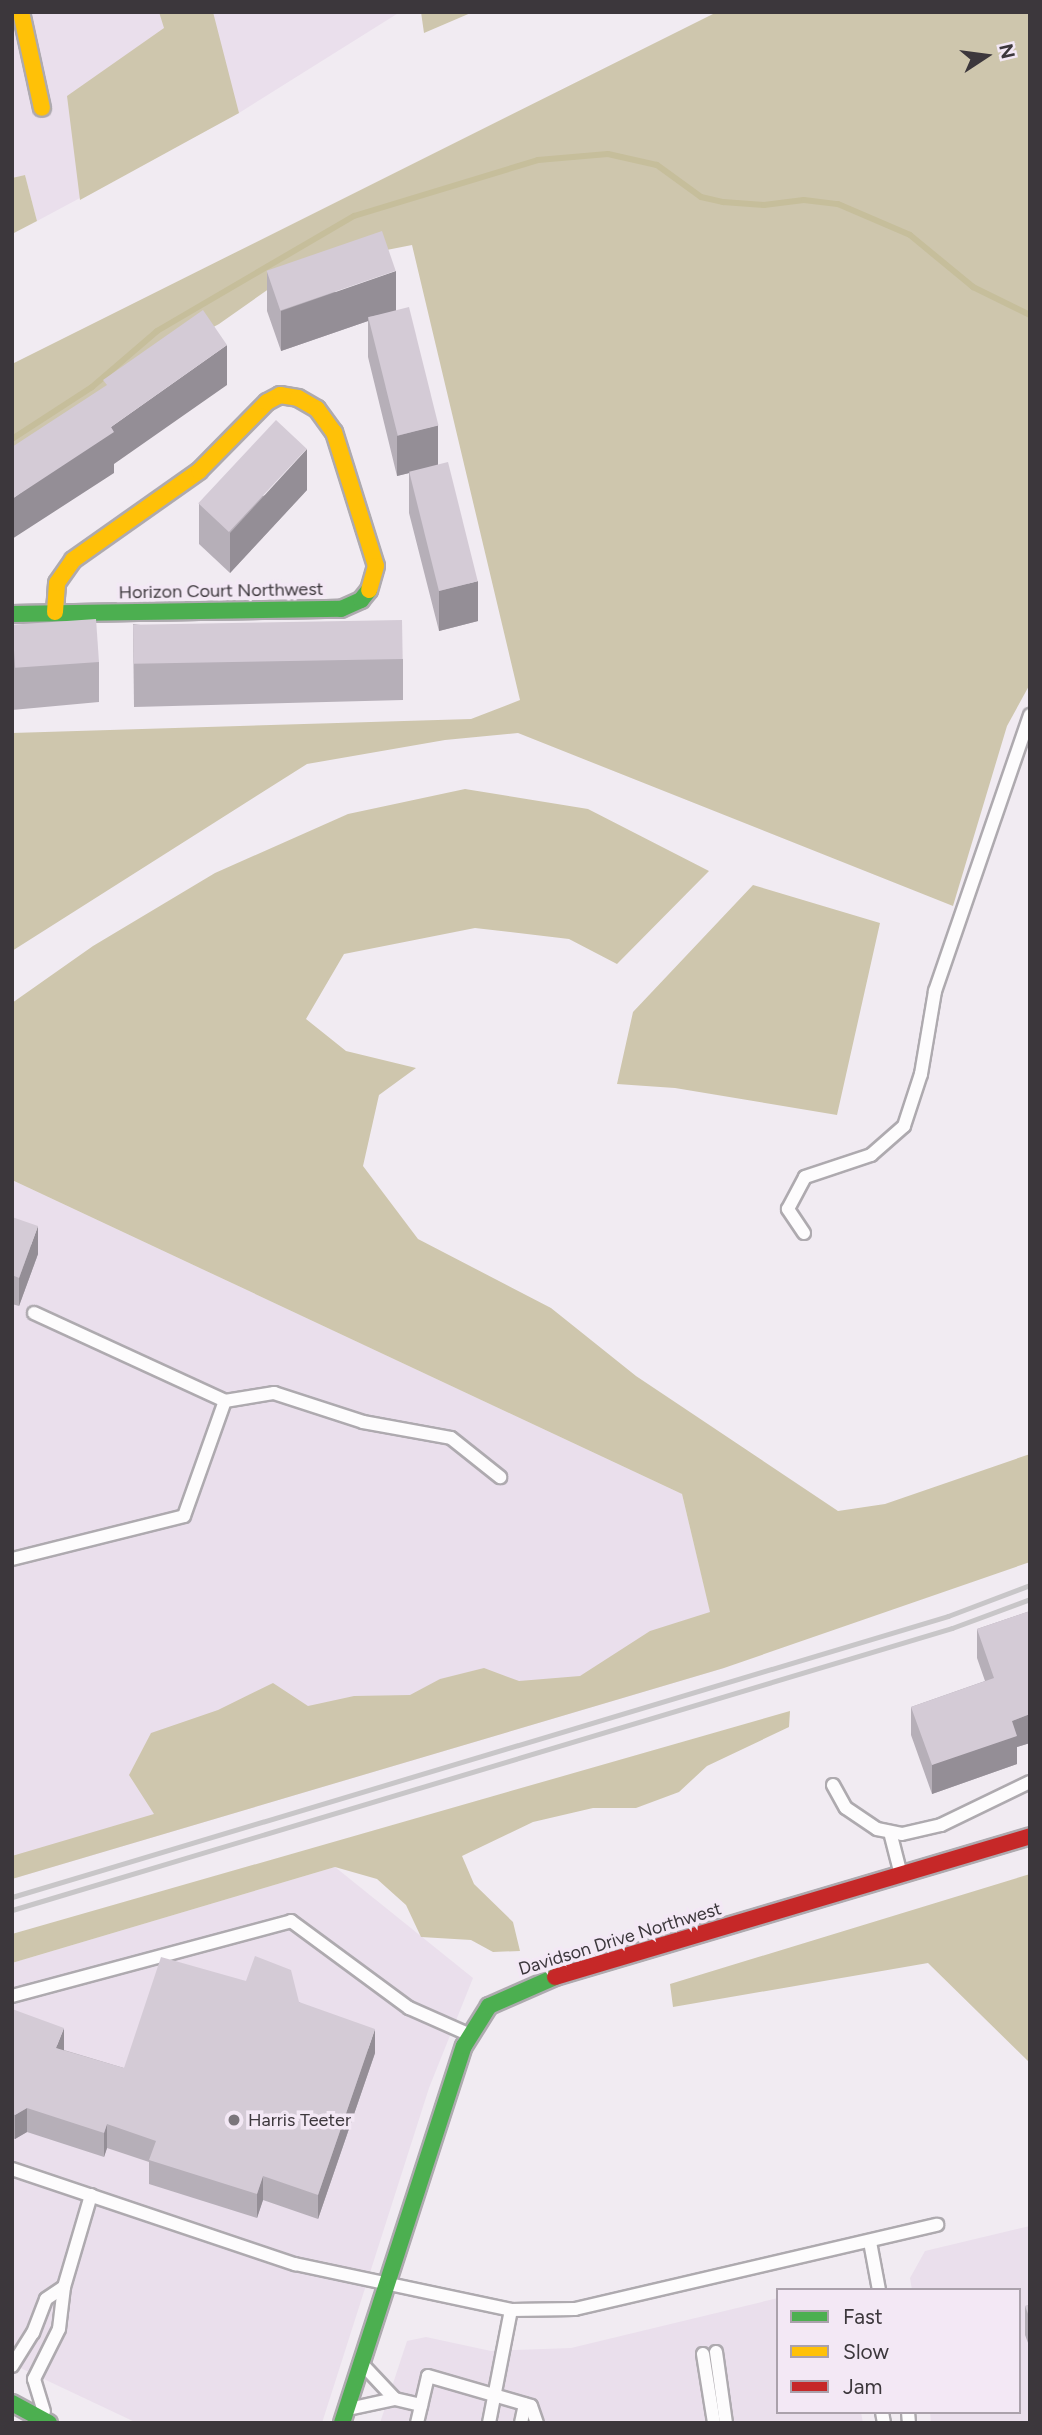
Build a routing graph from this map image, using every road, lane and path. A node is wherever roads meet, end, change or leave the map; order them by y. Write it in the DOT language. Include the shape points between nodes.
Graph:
graph roads {
  1 [pos="21,12"];
  2 [pos="31,55"];
  3 [pos="12,60"];
  4 [pos="42,108"];
  5 [pos="55,612"];
  6 [pos="12,614"];
  7 [pos="1030,715"];
  8 [pos="804,1233"];
  9 [pos="34,1313"];
  10 [pos="225,1401"];
  11 [pos="500,1477"];
  12 [pos="12,1559"];
  13 [pos="1030,1782"];
  14 [pos="833,1785"];
  15 [pos="890,1832"];
  16 [pos="1030,1836"];
  17 [pos="901,1875"];
  18 [pos="12,1996"];
  19 [pos="470,2035"];
  20 [pos="12,2169"];
  21 [pos="91,2196"];
  22 [pos="937,2225"];
  23 [pos="870,2242"];
  24 [pos="387,2281"];
  25 [pos="64,2287"];
  26 [pos="879,2288"];
  27 [pos="511,2310"];
  28 [pos="361,2364"];
  29 [pos="12,2366"];
  30 [pos="495,2393"];
  31 [pos="395,2399"];
  32 [pos="12,2403"];
  33 [pos="525,2404"];
  34 [pos="421,2405"];
  35 [pos="344,2416"];
  36 [pos="48,2422"];
  37 [pos="417,2423"];
  38 [pos="489,2423"];
  39 [pos="521,2423"];
  40 [pos="537,2423"];
  41 [pos="714,2423"];
  42 [pos="726,2423"];
  1 -- 2 [label="main road"];
  2 -- 3 [label="lane"];
  2 -- 4 [label="main road"];
  5 -- 5 [label="main road, Horizon Court Northwest" via="341,610 360,600 373,584 376,566 334,432 317,410 298,398 280,395 267,402 199,471 72,560 57,583"];
  5 -- 6 [label="main road, Horizon Court Northwest"];
  7 -- 8 [label="lane" via="935,991 921,1074 904,1126 871,1154 805,1177 788,1209"];
  9 -- 10 [label="lane"];
  10 -- 11 [label="lane" via="274,1393 363,1422 451,1438"];
  10 -- 12 [label="lane" via="184,1516"];
  13 -- 15 [label="lane" via="941,1825"];
  14 -- 15 [label="lane" via="846,1808 877,1829"];
  15 -- 17 [label="lane"];
  16 -- 17 [label="main road, Davidson Drive Northwest"];
  17 -- 19 [label="main road, Davidson Drive Northwest" via="532,1984 489,2006"];
  18 -- 19 [label="lane" via="291,1921 409,2008"];
  19 -- 24 [label="main road, Davidson Drive Northwest"];
  20 -- 21 [label="lane"];
  21 -- 24 [label="lane" via="295,2264"];
  21 -- 25 [label="lane"];
  22 -- 23 [label="lane"];
  23 -- 26 [label="lane"];
  23 -- 27 [label="lane" via="575,2309"];
  24 -- 27 [label="lane"];
  24 -- 28 [label="main road, Davidson Drive Northwest"];
  25 -- 29 [label="lane" via="46,2299 33,2333"];
  25 -- 36 [label="lane" via="59,2329 34,2379"];
  27 -- 30 [label="lane"];
  28 -- 31 [label="lane"];
  28 -- 35 [label="main road, Davidson Drive Northwest"];
  30 -- 33 [label="lane"];
  30 -- 34 [label="lane" via="428,2376"];
  30 -- 38 [label="lane"];
  31 -- 34 [label="lane"];
  31 -- 35 [label="lane"];
  32 -- 36 [label="main road"];
  33 -- 39 [label="lane"];
  33 -- 40 [label="lane" via="531,2406"];
  34 -- 37 [label="lane"];
  41 -- 42 [label="lane" via="710,2353"];
}
